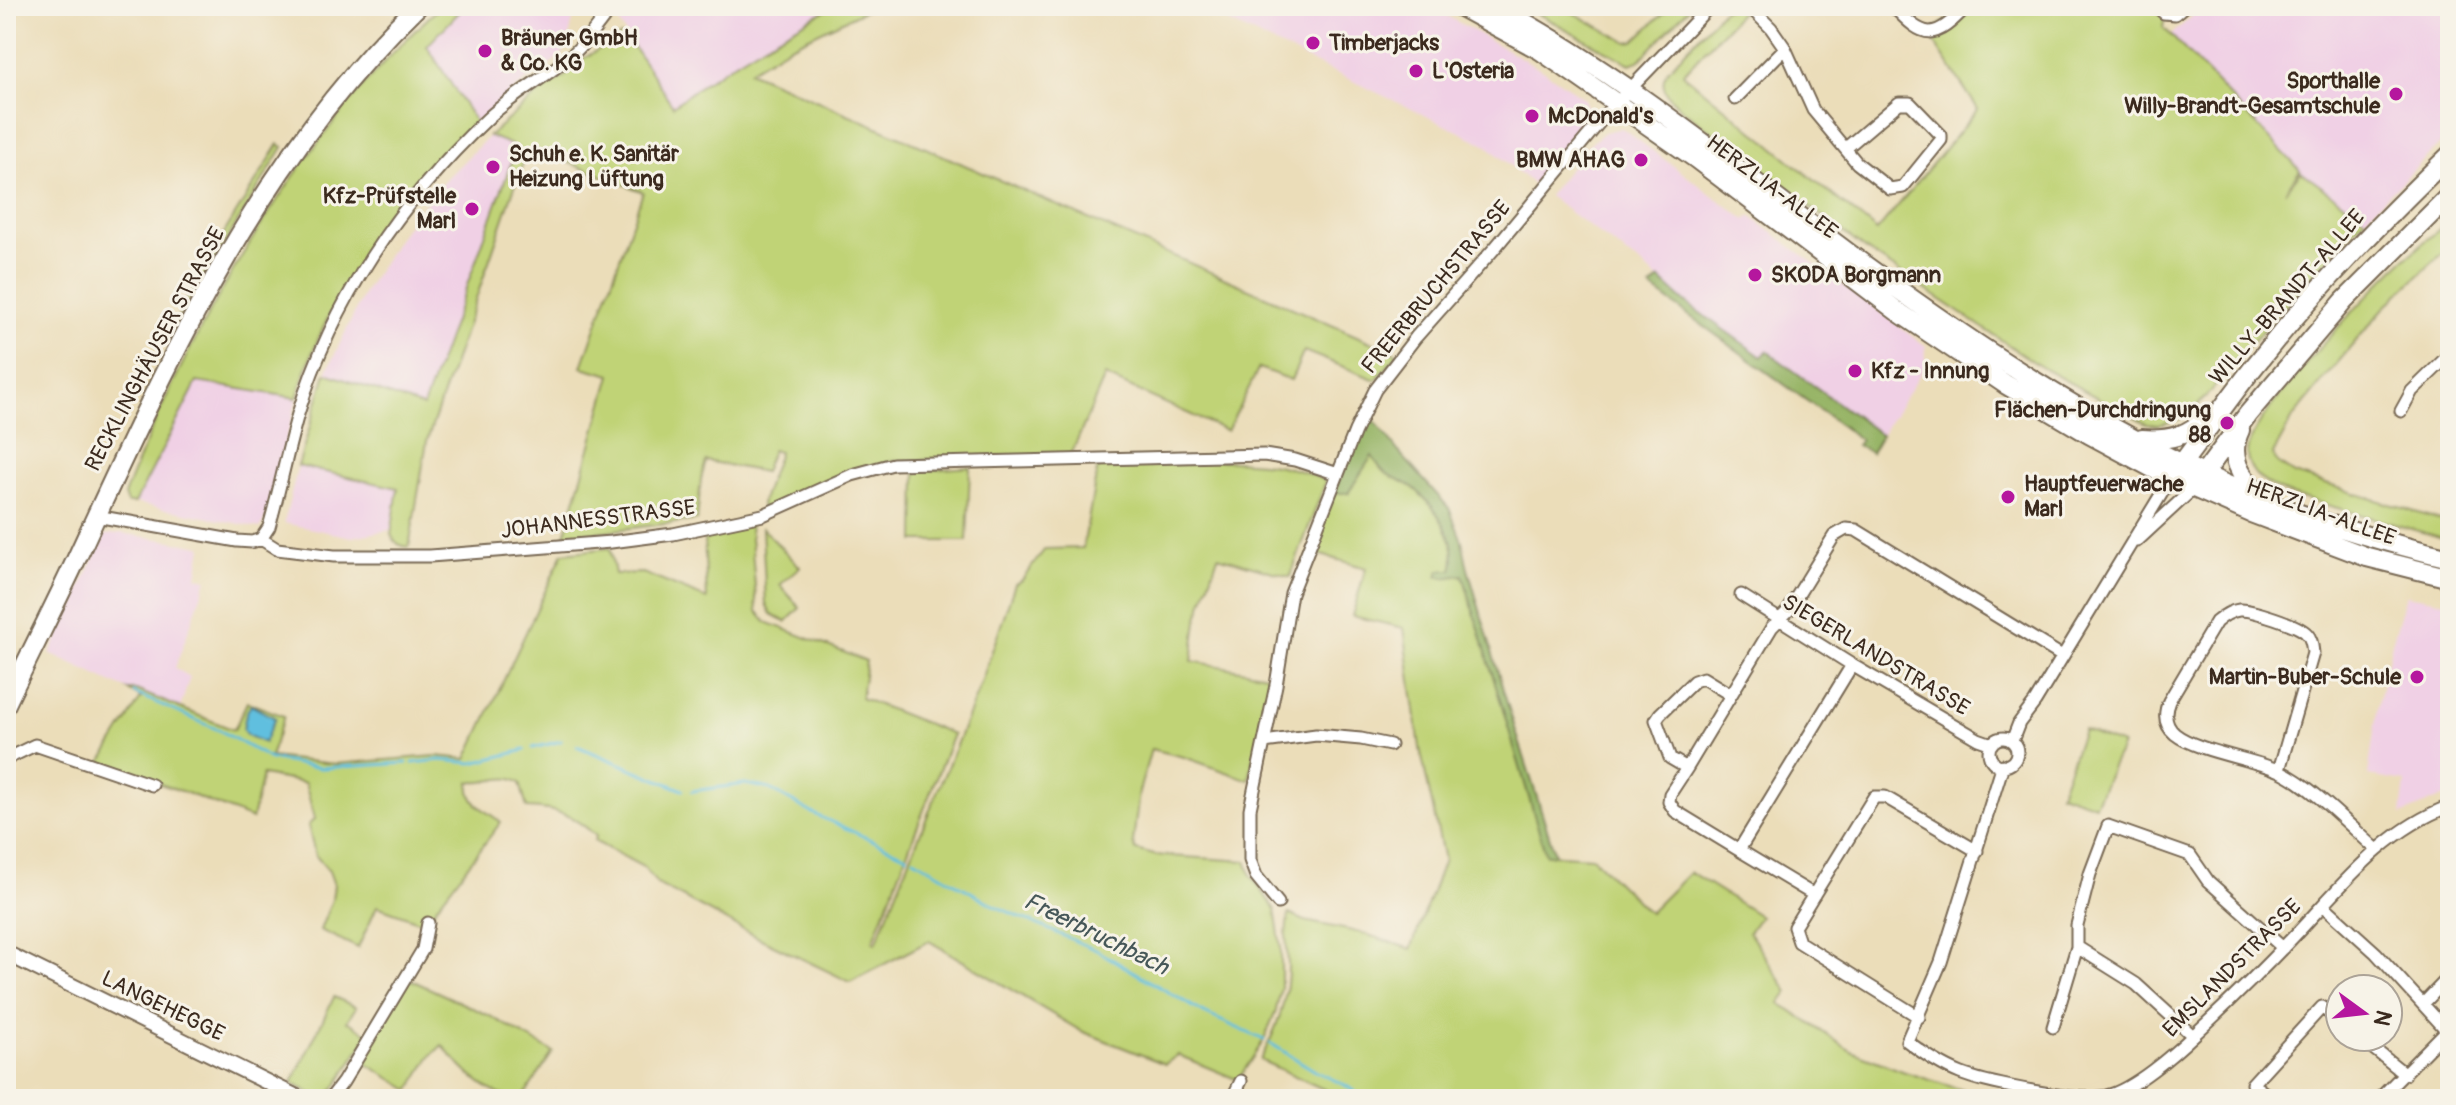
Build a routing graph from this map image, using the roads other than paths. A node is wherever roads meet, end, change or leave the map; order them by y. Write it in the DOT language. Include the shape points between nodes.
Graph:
graph roads {
  1 [pos="418,6"];
  2 [pos="613,6"];
  3 [pos="1459,6"];
  4 [pos="1495,6"];
  5 [pos="1710,6"];
  6 [pos="1749,6"];
  7 [pos="1893,6"];
  8 [pos="1967,6"];
  9 [pos="2156,6"];
  10 [pos="2184,6"];
  11 [pos="1785,48"];
  12 [pos="1632,90"];
  13 [pos="1735,99"];
  14 [pos="1617,104"];
  15 [pos="1846,148"];
  16 [pos="2450,155"];
  17 [pos="2450,195"];
  18 [pos="2450,354"];
  19 [pos="2253,367"];
  20 [pos="2401,411"];
  21 [pos="2248,414"];
  22 [pos="2135,438"];
  23 [pos="2183,463"];
  24 [pos="1338,474"];
  25 [pos="2171,478"];
  26 [pos="2198,482"];
  27 [pos="2283,508"];
  28 [pos="96,516"];
  29 [pos="261,539"];
  30 [pos="2126,553"];
  31 [pos="2450,558"];
  32 [pos="2450,578"];
  33 [pos="1741,595"];
  34 [pos="1780,621"];
  35 [pos="2062,656"];
  36 [pos="1852,665"];
  37 [pos="1731,695"];
  38 [pos="6,704"];
  39 [pos="2012,741"];
  40 [pos="1264,742"];
  41 [pos="1992,744"];
  42 [pos="1390,745"];
  43 [pos="6,759"];
  44 [pos="2003,765"];
  45 [pos="1687,768"];
  46 [pos="2279,770"];
  47 [pos="152,785"];
  48 [pos="2450,806"];
  49 [pos="2376,849"];
  50 [pos="1739,850"];
  51 [pos="1977,851"];
  52 [pos="1814,895"];
  53 [pos="1278,903"];
  54 [pos="2323,905"];
  55 [pos="428,923"];
  56 [pos="2077,947"];
  57 [pos="2283,948"];
  58 [pos="6,953"];
  59 [pos="2450,976"];
  60 [pos="2424,1003"];
  61 [pos="2324,1009"];
  62 [pos="1919,1017"];
  63 [pos="2053,1027"];
  64 [pos="2448,1032"];
  65 [pos="2193,1036"];
  66 [pos="2379,1053"];
  67 [pos="2405,1074"];
  68 [pos="1241,1081"];
  69 [pos="2110,1097"];
  70 [pos="301,1099"];
  71 [pos="330,1099"];
  72 [pos="1232,1099"];
  73 [pos="2273,1099"];
  74 [pos="2379,1099"];
  1 -- 28 [label="main road, RECKLINGHÄUSER STRASSE" via="344,84 255,212 158,385"];
  2 -- 29 [label="street" via="573,54 488,118 453,153 373,254 315,366 269,527"];
  3 -- 14 [label="main road, HERZLIA-ALLEE" via="1540,50"];
  4 -- 12 [label="main road, HERZLIA-ALLEE"];
  5 -- 12 [label="street, FREERBRUCHSTRASSE"];
  6 -- 11 [label="street"];
  7 -- 8 [label="street" via="1912,26 1928,33 1941,31"];
  9 -- 10 [label="street" via="2175,14"];
  11 -- 13 [label="street"];
  11 -- 15 [label="street" via="1813,110"];
  12 -- 14 [label="street, FREERBRUCHSTRASSE"];
  12 -- 22 [label="main road, HERZLIA-ALLEE" via="1961,334"];
  14 -- 24 [label="street, FREERBRUCHSTRASSE" via="1375,390"];
  14 -- 25 [label="main road, HERZLIA-ALLEE" via="1960,355"];
  15 -- 15 [label="street" via="1890,189 1903,187 1941,135 1904,102"];
  16 -- 19 [label="main road, WILLY-BRANDT-ALLEE" via="2345,262"];
  17 -- 21 [label="main road, WILLY-BRANDT-ALLEE" via="2344,301"];
  18 -- 20 [label="street" via="2412,391"];
  19 -- 22 [label="main road" via="2197,427 2174,438"];
  19 -- 23 [label="main road, WILLY-BRANDT-ALLEE"];
  21 -- 26 [label="main road, WILLY-BRANDT-ALLEE"];
  21 -- 27 [label="main road" via="2236,439 2236,464 2247,484"];
  22 -- 23 [label="main road, HERZLIA-ALLEE"];
  23 -- 25 [label="main road, WILLY-BRANDT-ALLEE"];
  23 -- 26 [label="main road, HERZLIA-ALLEE"];
  24 -- 29 [label="street, JOHANNESSTRASSE" via="1264,455 893,464 852,475 755,517 611,542 430,556 334,556 277,549"];
  24 -- 40 [label="street, FREERBRUCHSTRASSE" via="1291,593"];
  25 -- 26 [label="main road, HERZLIA-ALLEE"];
  25 -- 30 [label="street"];
  26 -- 27 [label="main road, HERZLIA-ALLEE"];
  26 -- 30 [label="street"];
  26 -- 32 [label="main road, HERZLIA-ALLEE" via="2251,513 2367,557"];
  27 -- 31 [label="main road, HERZLIA-ALLEE"];
  28 -- 29 [label="street, JOHANNESSTRASSE" via="237,541"];
  28 -- 38 [label="main road, RECKLINGHÄUSER STRASSE"];
  30 -- 35 [label="street"];
  33 -- 34 [label="street, SIEGERLANDSTRASSE"];
  34 -- 35 [label="street" via="1834,536 1856,530"];
  34 -- 36 [label="street, SIEGERLANDSTRASSE"];
  34 -- 37 [label="street"];
  35 -- 39 [label="street"];
  36 -- 41 [label="street, SIEGERLANDSTRASSE"];
  36 -- 50 [label="street"];
  37 -- 45 [label="street"];
  37 -- 45 [label="street" via="1703,678 1656,720 1670,758"];
  39 -- 41 [label="street" via="1999,738"];
  39 -- 44 [label="street" via="2017,754"];
  40 -- 42 [label="street" via="1316,735"];
  40 -- 53 [label="street, FREERBRUCHSTRASSE" via="1250,809 1250,860"];
  41 -- 44 [label="street" via="1990,756"];
  43 -- 47 [label="street" via="35,745"];
  44 -- 51 [label="street"];
  45 -- 50 [label="street" via="1669,802 1675,811"];
  46 -- 46 [label="street" via="2188,741 2166,720 2169,701 2216,622 2237,610 2299,627 2311,642 2313,653"];
  46 -- 49 [label="street"];
  48 -- 49 [label="street, EMSLANDSTRASSE"];
  49 -- 54 [label="street, EMSLANDSTRASSE"];
  50 -- 52 [label="street"];
  51 -- 52 [label="street" via="1885,797 1874,797"];
  51 -- 62 [label="street"];
  52 -- 62 [label="street" via="1794,927 1799,942"];
  54 -- 57 [label="street, EMSLANDSTRASSE"];
  54 -- 60 [label="street"];
  55 -- 71 [label="street" via="423,949"];
  56 -- 57 [label="street" via="2090,874 2108,826 2190,855 2208,881"];
  56 -- 63 [label="street"];
  56 -- 65 [label="street" via="2136,984"];
  57 -- 65 [label="street, EMSLANDSTRASSE"];
  58 -- 70 [label="street, LANGEHEGGE"];
  59 -- 60 [label="street"];
  60 -- 64 [label="street"];
  61 -- 73 [label="street" via="2252,1084"];
  62 -- 69 [label="street, EMSLANDSTRASSE" via="1907,1041 1970,1078 2054,1095"];
  64 -- 67 [label="street"];
  65 -- 69 [label="street, EMSLANDSTRASSE" via="2147,1075"];
  66 -- 67 [label="street"];
  67 -- 74 [label="street"];
  68 -- 72 [label="street"];
}
